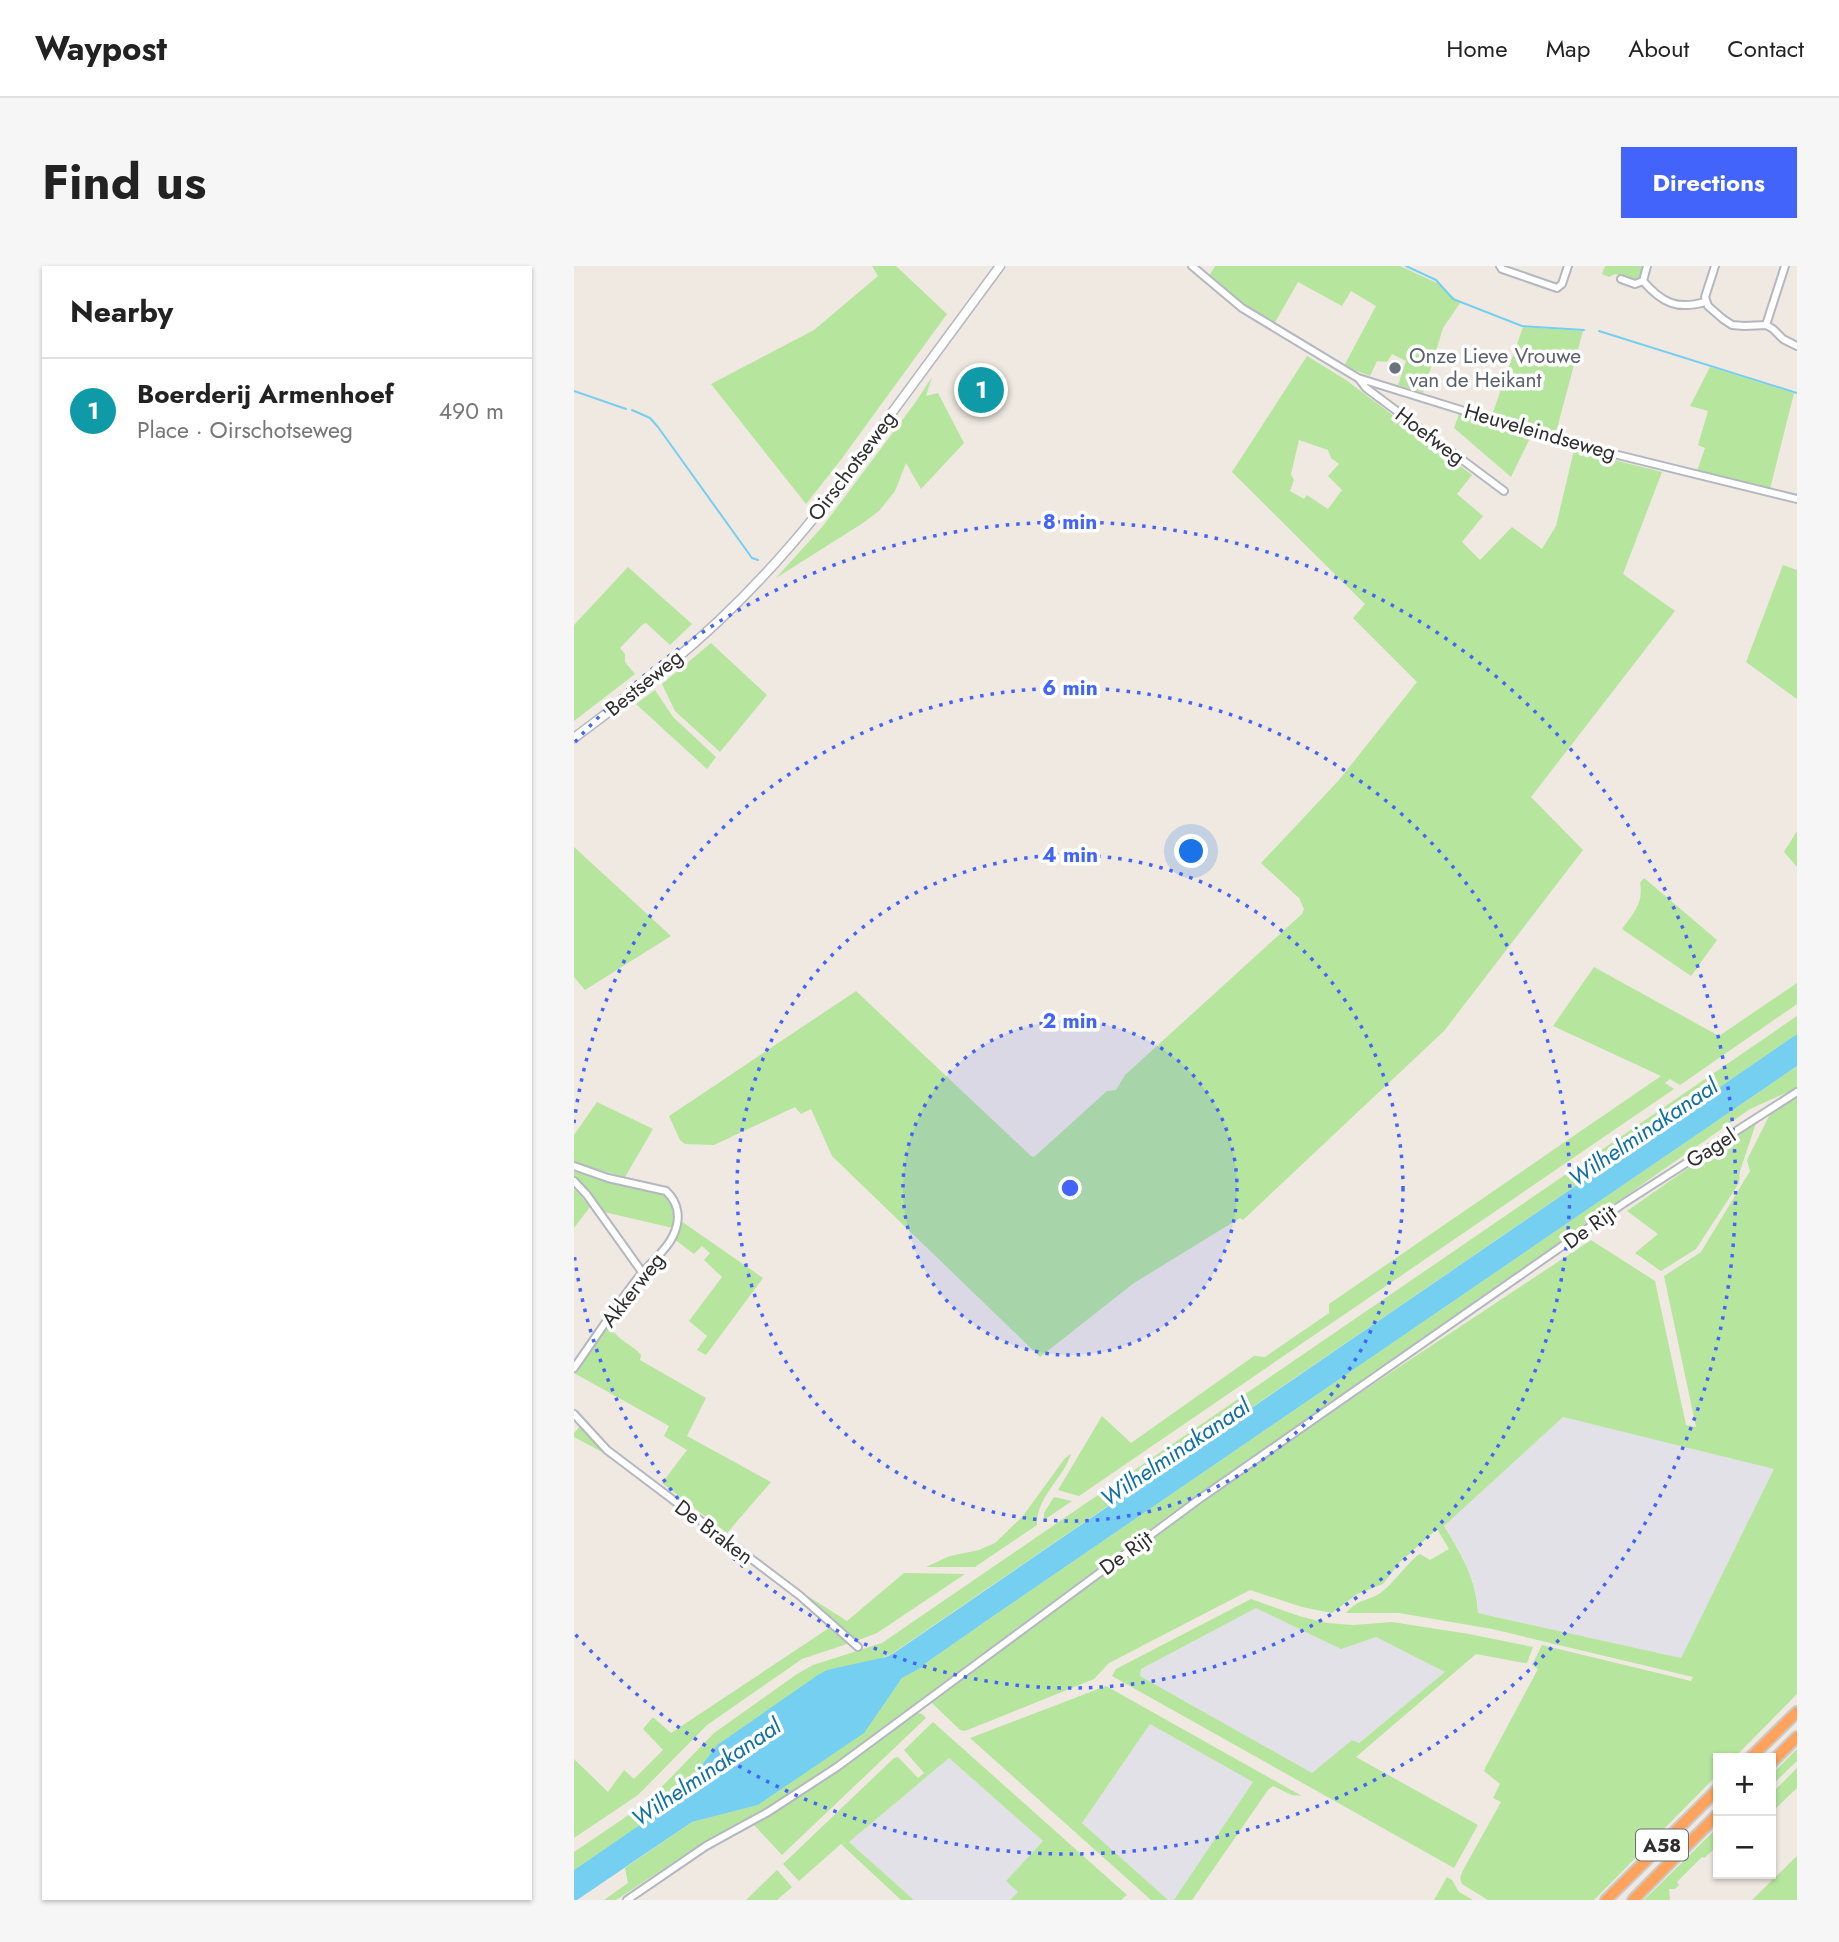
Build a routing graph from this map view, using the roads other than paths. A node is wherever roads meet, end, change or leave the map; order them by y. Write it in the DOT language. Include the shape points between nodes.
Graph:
graph roads {
  1 [pos="993,266"];
  2 [pos="1000,266"];
  3 [pos="1192,266"];
  4 [pos="1500,266"];
  5 [pos="1568,266"];
  6 [pos="1647,266"];
  7 [pos="1715,266"];
  8 [pos="1785,266"];
  9 [pos="1621,279"];
  10 [pos="1643,281"];
  11 [pos="978,293"];
  12 [pos="1705,302"];
  13 [pos="1766,325"];
  14 [pos="1797,346"];
  15 [pos="1358,378"];
  16 [pos="1504,491"];
  17 [pos="1797,499"];
  18 [pos="712,627"];
  19 [pos="574,737"];
  20 [pos="1797,1092"];
  21 [pos="574,1166"];
  22 [pos="574,1181"];
  23 [pos="1625,1203"];
  24 [pos="642,1272"];
  25 [pos="574,1368"];
  26 [pos="574,1414"];
  27 [pos="858,1647"];
  28 [pos="1797,1712"];
  29 [pos="1797,1737"];
  30 [pos="1755,1753"];
  31 [pos="1776,1758"];
  32 [pos="1713,1794"];
  33 [pos="1716,1816"];
  34 [pos="627,1900"];
  35 [pos="1606,1900"];
  36 [pos="1633,1900"];
  1 -- 11 [label="main road, Oirschotseweg"];
  2 -- 11 [label="main road, Oirschotseweg"];
  3 -- 15 [label="street, Heuveleindseweg" via="1242,308"];
  4 -- 5 [label="street" via="1558,288"];
  6 -- 10 [label="street"];
  7 -- 12 [label="street"];
  8 -- 13 [label="street"];
  9 -- 10 [label="street" via="1635,284"];
  10 -- 12 [label="street" via="1675,306"];
  11 -- 18 [label="main road, Oirschotseweg" via="821,509"];
  12 -- 13 [label="street" via="1732,325"];
  13 -- 14 [label="street"];
  15 -- 16 [label="street, Hoefweg"];
  15 -- 17 [label="street, Heuveleindseweg" via="1561,441"];
  18 -- 19 [label="main road, Bestseweg"];
  20 -- 23 [label="street, Gagel"];
  21 -- 24 [label="street, Akkerweg" via="666,1191 673,1198 677,1206 673,1237"];
  22 -- 24 [label="street"];
  23 -- 34 [label="street, De Rijt" via="1198,1500 837,1767"];
  24 -- 25 [label="street, Akkerweg"];
  26 -- 27 [label="street, De Braken" via="607,1450 799,1595"];
  28 -- 30 [label="highway"];
  29 -- 31 [label="highway"];
  32 -- 35 [label="highway, A58"];
  33 -- 36 [label="highway, A58"];
}
